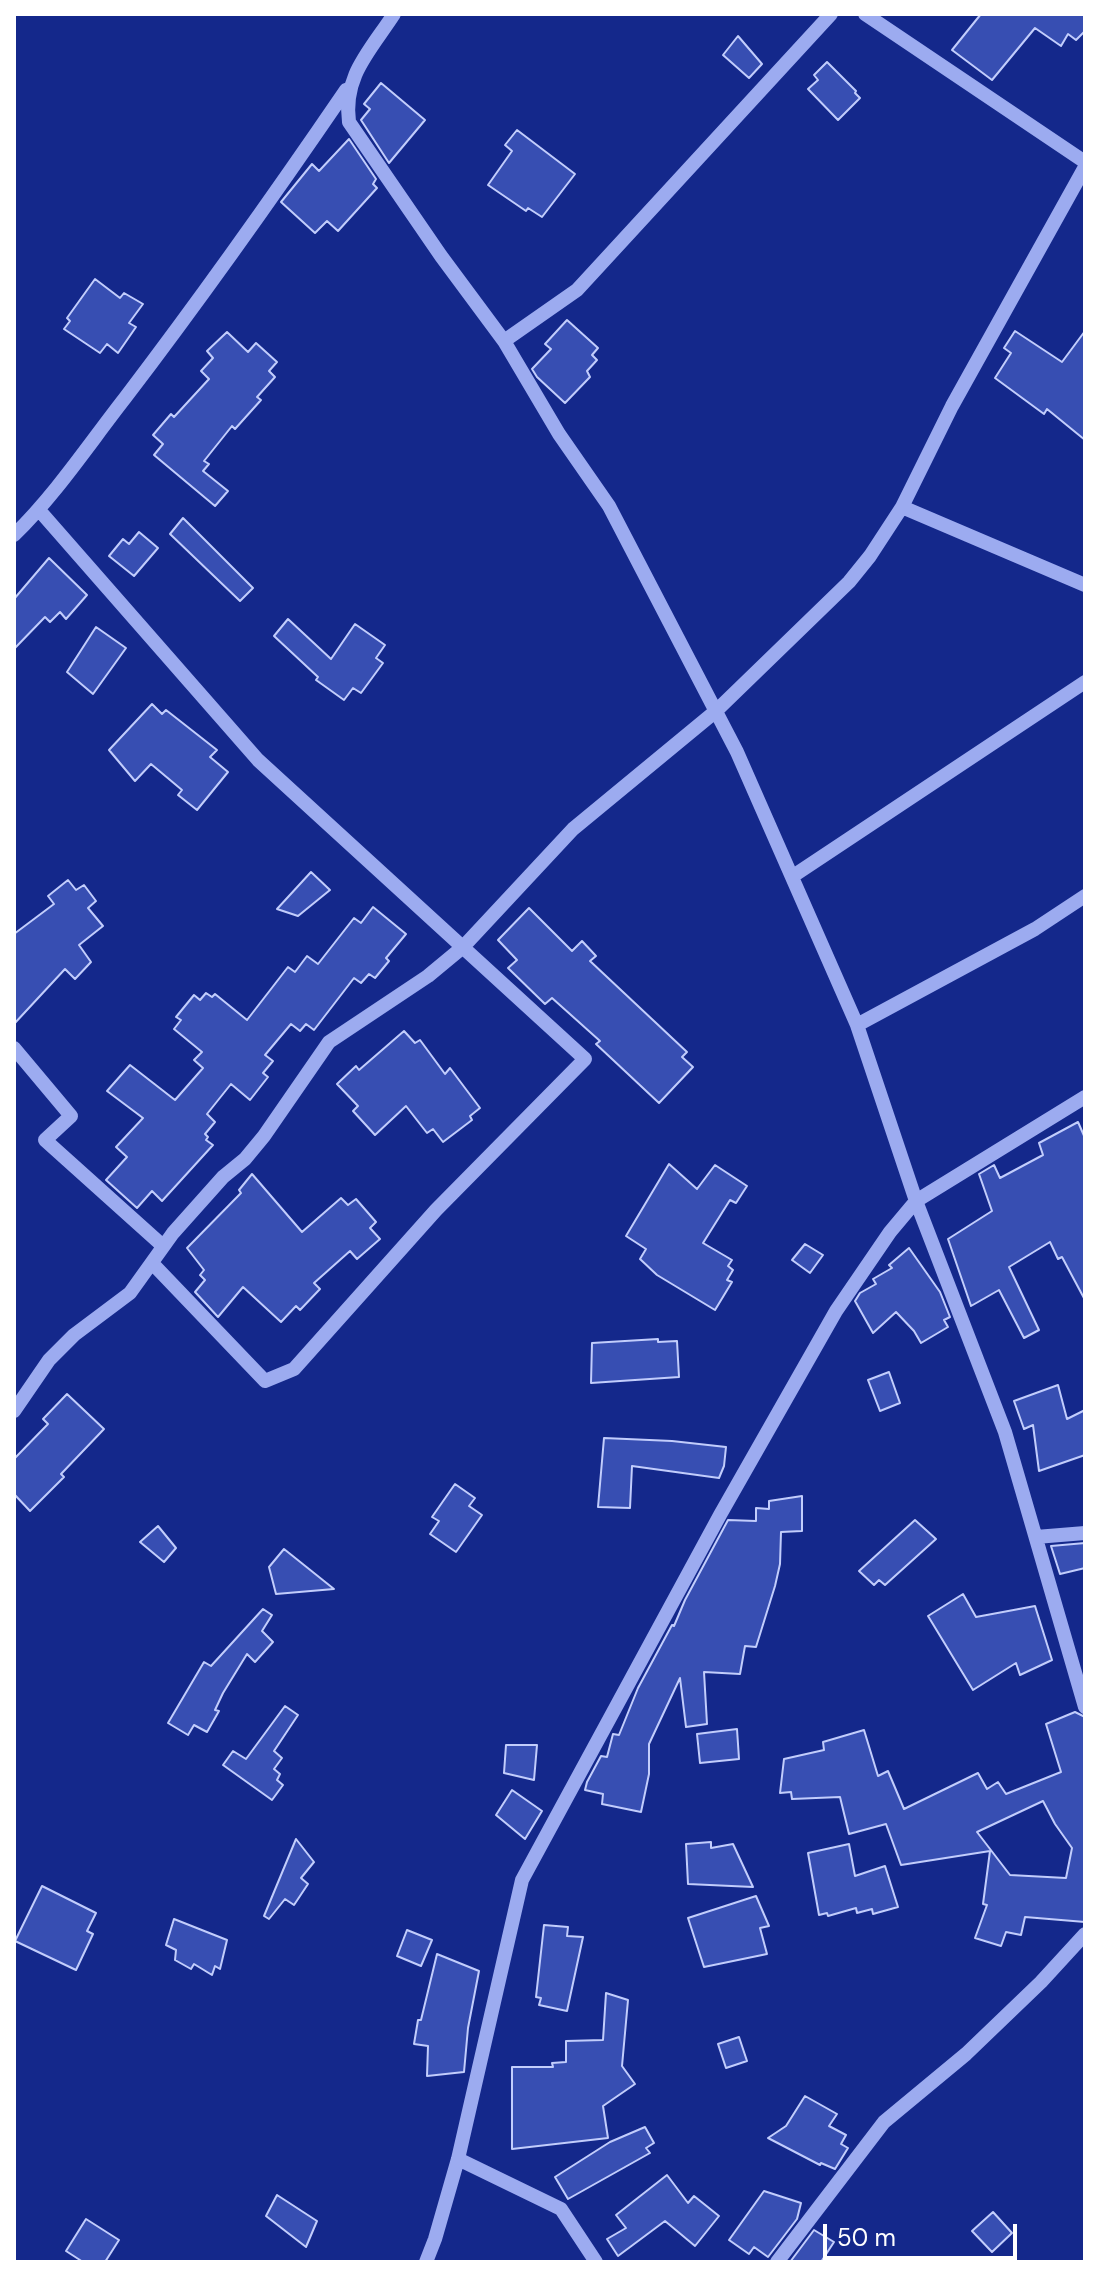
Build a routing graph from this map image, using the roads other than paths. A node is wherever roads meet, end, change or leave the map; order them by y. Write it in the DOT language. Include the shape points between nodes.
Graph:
graph roads {
  1 [pos="394,14"];
  2 [pos="831,14"];
  3 [pos="865,14"];
  4 [pos="349,86"];
  5 [pos="1085,165"];
  6 [pos="504,341"];
  7 [pos="902,507"];
  8 [pos="39,510"];
  9 [pos="14,535"];
  10 [pos="1085,585"];
  11 [pos="1085,682"];
  12 [pos="716,711"];
  13 [pos="793,876"];
  14 [pos="1085,896"];
  15 [pos="463,947"];
  16 [pos="857,1025"];
  17 [pos="14,1048"];
  18 [pos="1085,1097"];
  19 [pos="916,1201"];
  20 [pos="163,1246"];
  21 [pos="152,1263"];
  22 [pos="14,1411"];
  23 [pos="1085,1533"];
  24 [pos="1036,1537"];
  25 [pos="1085,1707"];
  26 [pos="1085,1934"];
  27 [pos="458,2159"];
  28 [pos="426,2262"];
  29 [pos="596,2262"];
  30 [pos="777,2262"];
  1 -- 4 [label="street"];
  2 -- 6 [label="street" via="577,290"];
  3 -- 5 [label="street"];
  4 -- 6 [label="street" via="349,122"];
  4 -- 8 [label="street" via="265,209"];
  5 -- 7 [label="street"];
  6 -- 12 [label="street" via="609,506"];
  7 -- 10 [label="street"];
  7 -- 12 [label="street" via="849,582"];
  8 -- 9 [label="street"];
  8 -- 15 [label="street" via="258,760"];
  11 -- 13 [label="street"];
  12 -- 13 [label="street"];
  12 -- 15 [label="street" via="573,829"];
  13 -- 16 [label="street"];
  14 -- 16 [label="street" via="1035,929"];
  15 -- 20 [label="street" via="329,1042 264,1136"];
  15 -- 21 [label="street" via="585,1059 436,1210 294,1369 265,1381"];
  16 -- 19 [label="street"];
  17 -- 20 [label="street" via="71,1116 45,1140"];
  18 -- 19 [label="street"];
  19 -- 24 [label="street" via="1005,1432"];
  19 -- 27 [label="street" via="836,1311 793,1385 522,1880"];
  20 -- 21 [label="street"];
  21 -- 22 [label="street" via="130,1293 49,1360"];
  23 -- 24 [label="street"];
  24 -- 25 [label="street"];
  26 -- 30 [label="street" via="966,2054 884,2122"];
  27 -- 28 [label="street"];
  27 -- 29 [label="street" via="561,2209"];
}
